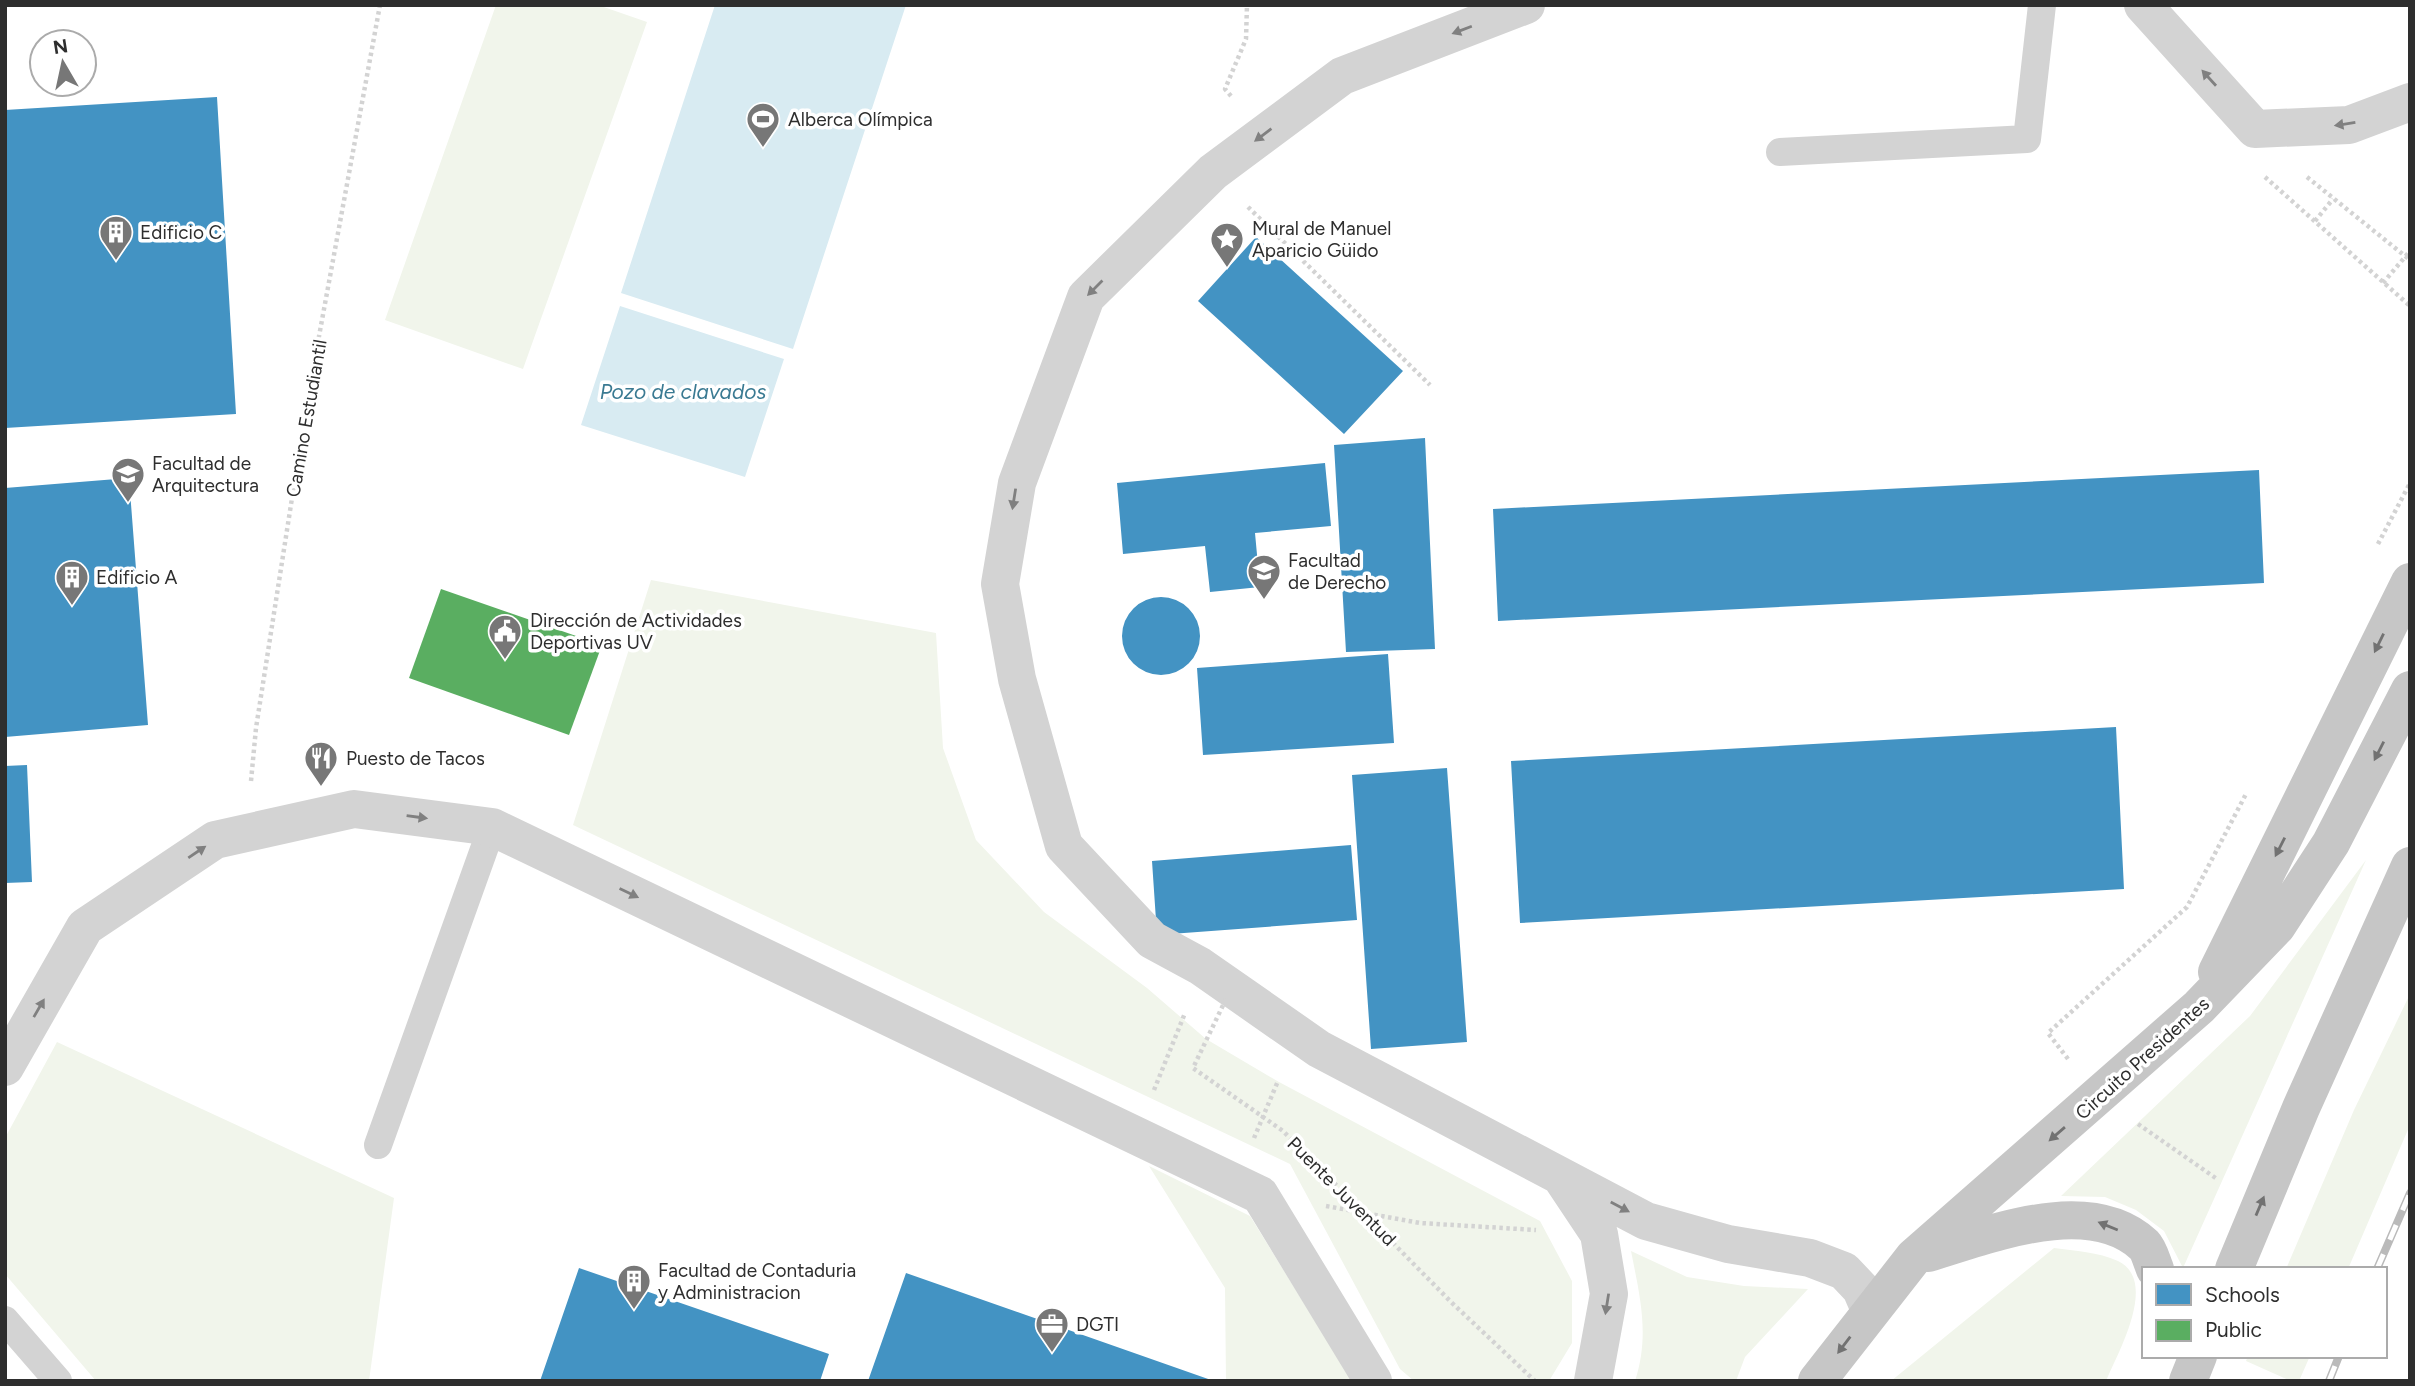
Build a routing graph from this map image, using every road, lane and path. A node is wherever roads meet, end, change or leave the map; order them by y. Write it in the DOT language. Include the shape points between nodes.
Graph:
graph roads {
  1 [pos="380,5"];
  2 [pos="1247,5"];
  3 [pos="1526,5"];
  4 [pos="2042,5"];
  5 [pos="2143,5"];
  6 [pos="2410,102"];
  7 [pos="1262,135"];
  8 [pos="1780,152"];
  9 [pos="1213,172"];
  10 [pos="2301,173"];
  11 [pos="2264,177"];
  12 [pos="2333,199"];
  13 [pos="2315,222"];
  14 [pos="2410,251"];
  15 [pos="2407,258"];
  16 [pos="2383,283"];
  17 [pos="2410,306"];
  18 [pos="1430,385"];
  19 [pos="2410,483"];
  20 [pos="2372,556"];
  21 [pos="2410,582"];
  22 [pos="2410,690"];
  23 [pos="2251,786"];
  24 [pos="492,827"];
  25 [pos="246,833"];
  26 [pos="2410,866"];
  27 [pos="2410,918"];
  28 [pos="1200,966"];
  29 [pos="1226,999"];
  30 [pos="2199,1007"];
  31 [pos="1292,1030"];
  32 [pos="2048,1033"];
  33 [pos="5,1067"];
  34 [pos="2100,1097"];
  35 [pos="2301,1108"];
  36 [pos="1135,1135"];
  37 [pos="378,1145"];
  38 [pos="1560,1175"];
  39 [pos="1247,1189"];
  40 [pos="2259,1209"];
  41 [pos="1599,1234"];
  42 [pos="1914,1257"];
  43 [pos="2154,1267"];
  44 [pos="2235,1267"];
  45 [pos="1870,1310"];
  46 [pos="5,1320"];
  47 [pos="2180,1358"];
  48 [pos="2197,1358"];
  49 [pos="58,1381"];
  50 [pos="1373,1381"];
  51 [pos="1535,1381"];
  52 [pos="1593,1381"];
  53 [pos="1817,1381"];
  54 [pos="2186,1381"];
  1 -- 25 [label="path, Camino Estudiantil" via="308,396 256,728"];
  2 -- 7 [label="path" via="1246,39 1226,89"];
  3 -- 7 [label="street, one-way" via="1342,76"];
  4 -- 8 [label="lane" via="2027,139"];
  6 -- 5 [label="street, one-way" via="2348,125 2255,128"];
  7 -- 9 [label="street"];
  9 -- 18 [label="path"];
  9 -- 28 [label="street, one-way" via="1086,297 1017,483 1000,584 1017,679 1063,846 1152,940"];
  10 -- 12 [label="path"];
  11 -- 13 [label="path"];
  12 -- 13 [label="path"];
  12 -- 15 [label="path"];
  13 -- 16 [label="path"];
  14 -- 15 [label="path"];
  15 -- 16 [label="path"];
  16 -- 17 [label="path"];
  19 -- 20 [label="path"];
  21 -- 30 [label="main road, one-way"];
  22 -- 30 [label="main road, Circuito Presidentes, one-way" via="2331,843 2277,926"];
  23 -- 32 [label="path" via="2187,907"];
  25 -- 24 [label="street, one-way" via="354,808"];
  24 -- 36 [label="street, one-way"];
  24 -- 37 [label="lane"];
  33 -- 25 [label="street, one-way" via="85,927 215,840"];
  26 -- 35 [label="main road"];
  27 -- 35 [label="main road"];
  28 -- 31 [label="street"];
  28 -- 36 [label="path" via="1184,1018"];
  29 -- 51 [label="path, Puente Juventud, bridge" via="1193,1068 1283,1131"];
  30 -- 34 [label="main road, Circuito Presidentes"];
  31 -- 38 [label="street"];
  31 -- 39 [label="path"];
  34 -- 40 [label="path"];
  34 -- 42 [label="main road, Circuito Presidentes, one-way"];
  40 -- 35 [label="main road, one-way"];
  36 -- 39 [label="street"];
  38 -- 41 [label="street"];
  38 -- 45 [label="street, one-way" via="1646,1221 1728,1244 1810,1258 1844,1271 1861,1289"];
  39 -- 41 [label="path" via="1420,1223"];
  39 -- 50 [label="street"];
  40 -- 44 [label="main road"];
  41 -- 52 [label="street, one-way" via="1609,1294"];
  43 -- 42 [label="main road, one-way" via="2145,1245 2103,1222 2040,1221"];
  42 -- 45 [label="main road, Circuito Presidentes"];
  45 -- 53 [label="main road, Circuito Presidentes, one-way"];
  46 -- 49 [label="lane"];
  47 -- 54 [label="main road"];
  48 -- 54 [label="main road"];
}
